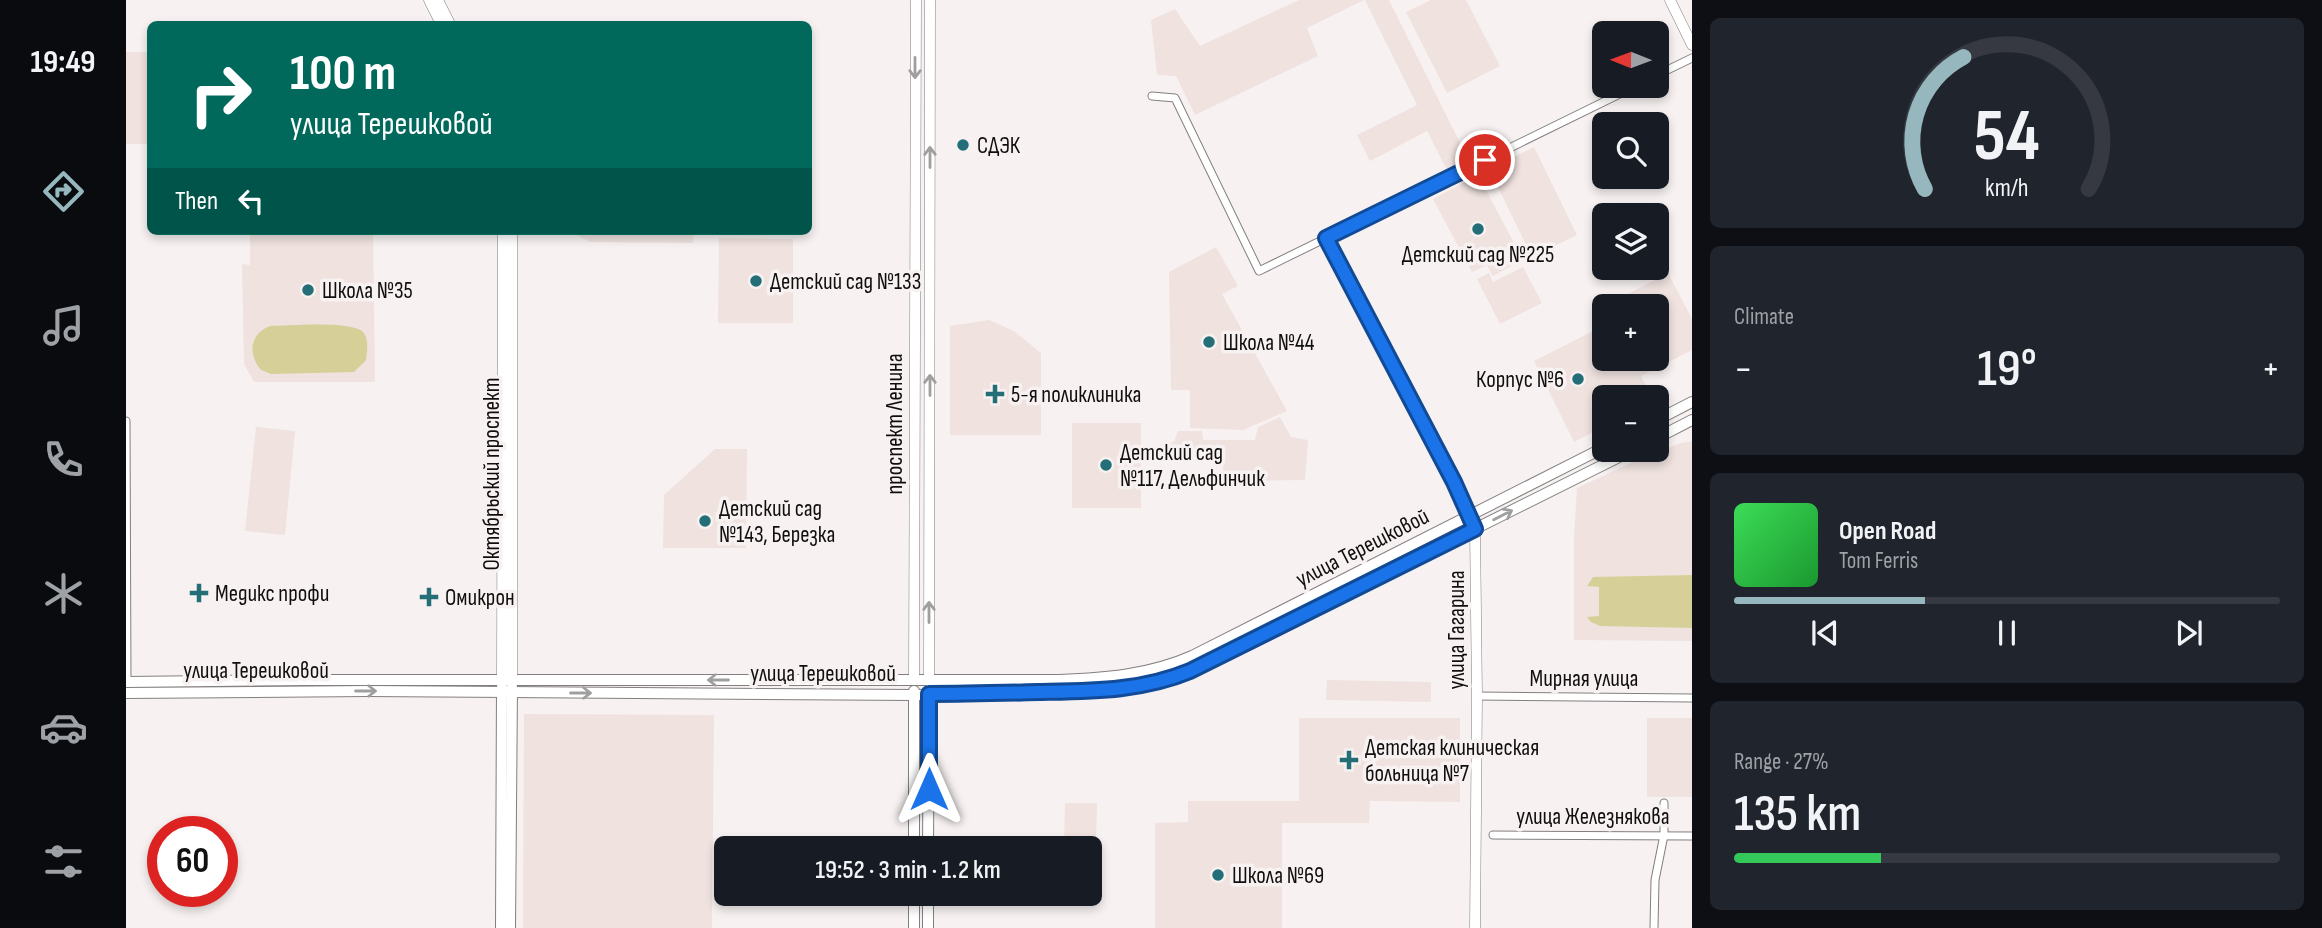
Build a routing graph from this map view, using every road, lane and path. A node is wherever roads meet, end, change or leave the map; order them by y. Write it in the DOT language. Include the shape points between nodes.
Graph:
graph roads {
  1 [pos="429,0"];
  2 [pos="438,0"];
  3 [pos="916,0"];
  4 [pos="930,0"];
  5 [pos="1670,0"];
  6 [pos="440,21"];
  7 [pos="448,21"];
  8 [pos="1692,45"];
  9 [pos="1692,58"];
  10 [pos="1670,69"];
  11 [pos="1152,96"];
  12 [pos="1612,98"];
  13 [pos="503,235"];
  14 [pos="512,235"];
  15 [pos="1326,238"];
  16 [pos="1692,402"];
  17 [pos="1669,414"];
  18 [pos="915,420"];
  19 [pos="1692,420"];
  20 [pos="126,421"];
  21 [pos="1669,432"];
  22 [pos="930,448"];
  23 [pos="1592,454"];
  24 [pos="1609,462"];
  25 [pos="1470,516"];
  26 [pos="1475,529"];
  27 [pos="914,680"];
  28 [pos="929,681"];
  29 [pos="126,686"];
  30 [pos="507,687"];
  31 [pos="929,694"];
  32 [pos="914,695"];
  33 [pos="1477,696"];
  34 [pos="1692,698"];
  35 [pos="1664,803"];
  36 [pos="1493,835"];
  37 [pos="1664,835"];
  38 [pos="914,836"];
  39 [pos="928,836"];
  40 [pos="1692,836"];
  41 [pos="914,906"];
  42 [pos="928,906"];
  43 [pos="501,928"];
  44 [pos="510,928"];
  45 [pos="914,928"];
  46 [pos="928,928"];
  47 [pos="1475,928"];
  48 [pos="1654,928"];
  1 -- 6 [label="main road"];
  2 -- 7 [label="main road"];
  3 -- 18 [label="main road, проспект Ленина, one-way"];
  22 -- 4 [label="main road, проспект Ленина, one-way"];
  5 -- 8 [label="main road"];
  9 -- 10 [label="street"];
  11 -- 15 [label="street" via="1175,98 1259,271"];
  12 -- 15 [label="street"];
  13 -- 30 [label="main road, Октябрьский проспект"];
  14 -- 30 [label="main road, Октябрьский проспект"];
  15 -- 25 [label="street, улица Гагарина"];
  16 -- 17 [label="main road"];
  18 -- 22 [label="main road" via="922,443"];
  18 -- 27 [label="main road, проспект Ленина"];
  19 -- 21 [label="main road"];
  20 -- 29 [label="street"];
  28 -- 22 [label="main road, проспект Ленина, one-way"];
  23 -- 25 [label="main road, улица Терешковой"];
  26 -- 24 [label="main road, улица Терешковой, one-way"];
  25 -- 26 [label="main road, улица Гагарина"];
  25 -- 28 [label="main road, улица Терешковой" via="1163,667 1098,678"];
  26 -- 31 [label="main road, улица Терешковой" via="1165,680 1082,692"];
  26 -- 33 [label="main road, улица Гагарина"];
  27 -- 28 [label="main road, улица Терешковой"];
  27 -- 30 [label="main road, улица Терешковой, one-way"];
  27 -- 32 [label="main road, проспект Ленина"];
  28 -- 31 [label="main road, проспект Ленина"];
  29 -- 30 [label="main road, улица Терешковой" via="306,680"];
  30 -- 32 [label="main road, улица Терешковой, one-way"];
  30 -- 43 [label="main road, Октябрьский проспект"];
  30 -- 44 [label="main road, Октябрьский проспект"];
  31 -- 32 [label="main road, улица Терешковой"];
  31 -- 39 [label="main road, проспект Ленина"];
  32 -- 38 [label="main road, проспект Ленина"];
  33 -- 34 [label="street, Мирная улица"];
  33 -- 47 [label="main road, улица Гагарина"];
  35 -- 37 [label="street"];
  36 -- 37 [label="street, улица Железнякова"];
  37 -- 40 [label="street, улица Железнякова"];
  37 -- 48 [label="street" via="1655,880"];
  41 -- 45 [label="main road"];
  42 -- 46 [label="main road"];
}
